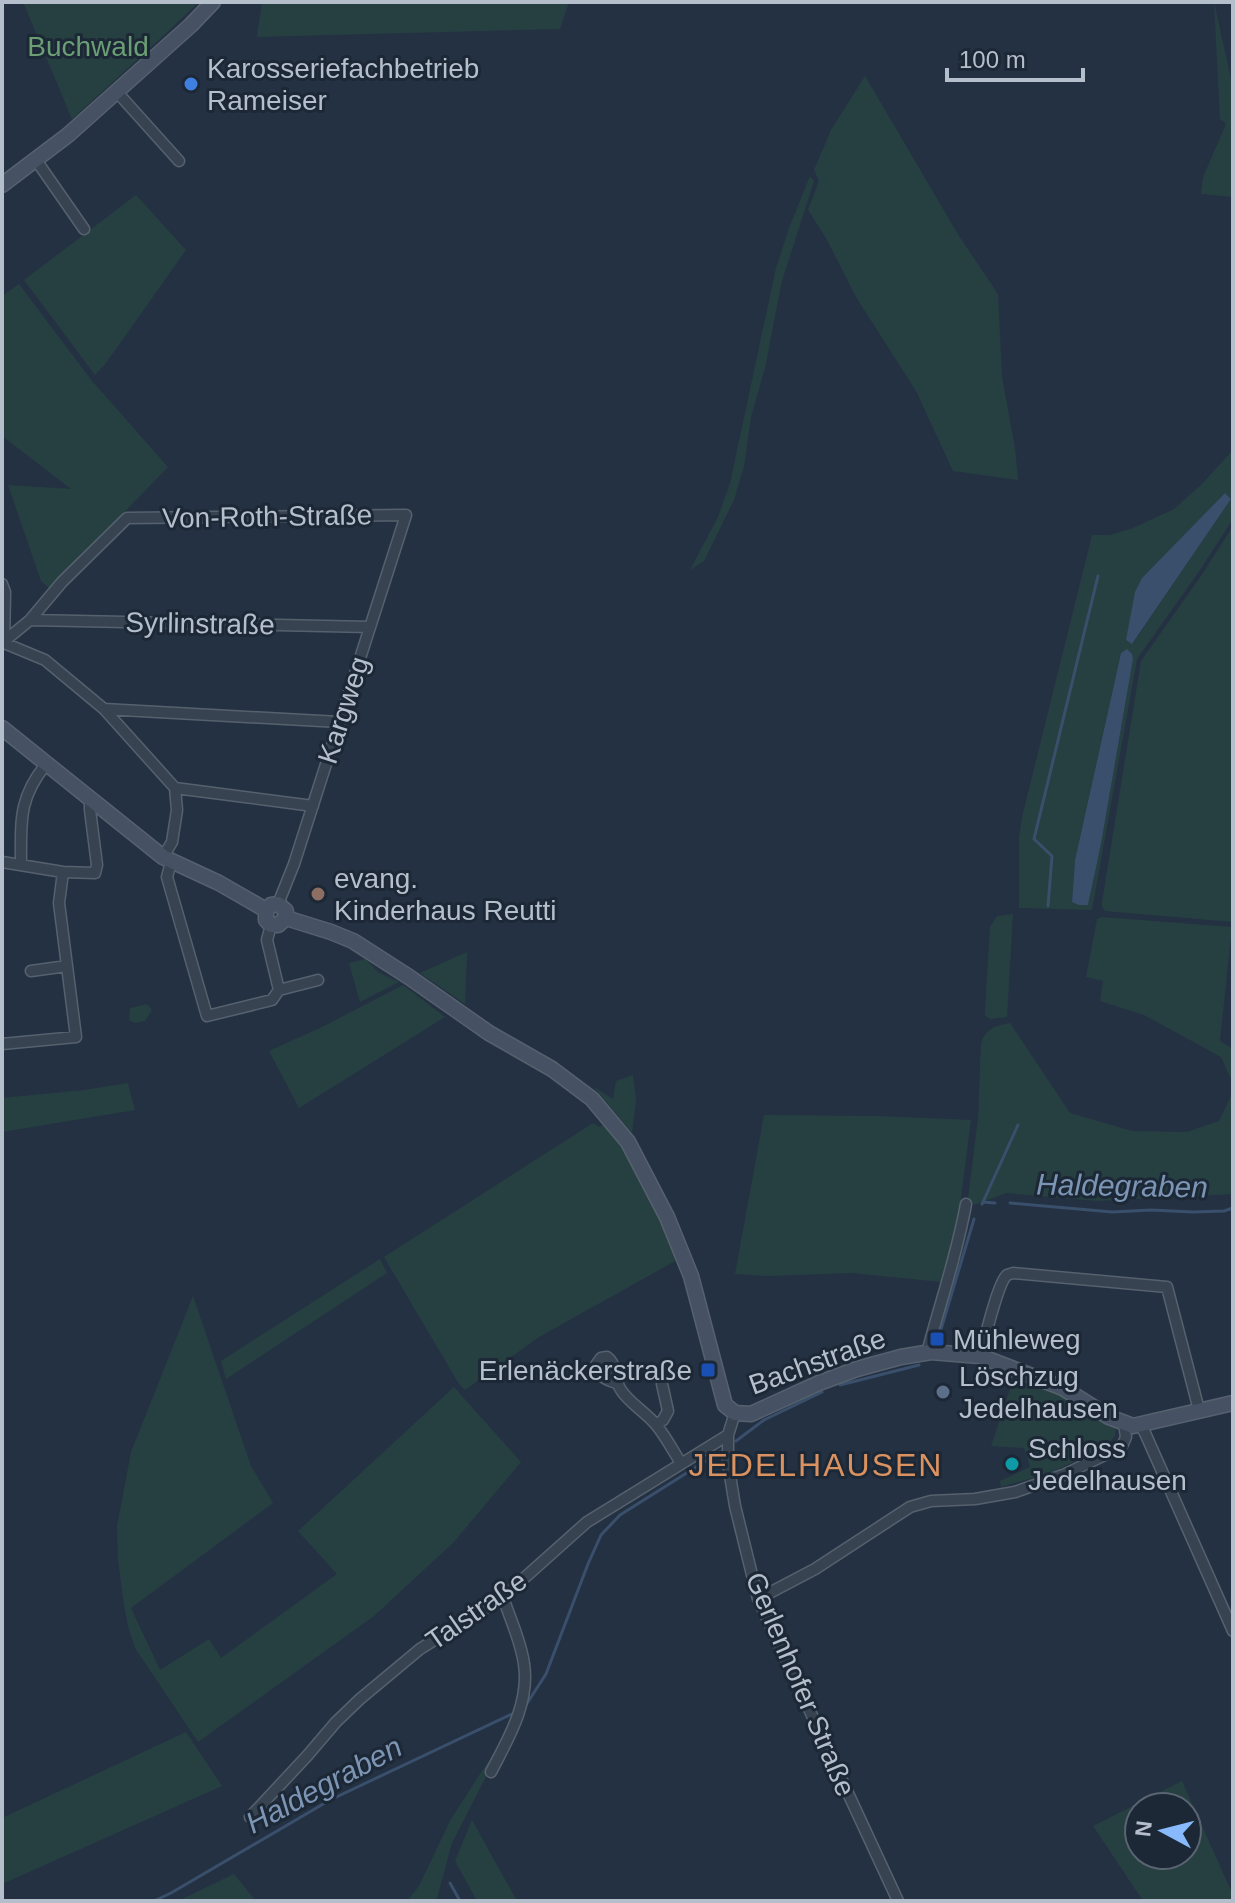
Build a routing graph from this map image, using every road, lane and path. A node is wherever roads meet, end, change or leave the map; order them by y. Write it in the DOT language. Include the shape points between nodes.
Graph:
graph roads {
  1 [pos="213,2"];
  2 [pos="117,92"];
  3 [pos="36,160"];
  4 [pos="179,161"];
  5 [pos="2,185"];
  6 [pos="84,229"];
  7 [pos="406,515"];
  8 [pos="2,584"];
  9 [pos="30,620"];
  10 [pos="370,627"];
  11 [pos="3,643"];
  12 [pos="104,709"];
  13 [pos="339,722"];
  14 [pos="2,728"];
  15 [pos="47,763"];
  16 [pos="175,788"];
  17 [pos="90,798"];
  18 [pos="313,806"];
  19 [pos="167,860"];
  20 [pos="2,862"];
  21 [pos="21,865"];
  22 [pos="63,872"];
  23 [pos="272,907"];
  24 [pos="286,918"];
  25 [pos="271,925"];
  26 [pos="67,966"];
  27 [pos="31,971"];
  28 [pos="318,980"];
  29 [pos="279,990"];
  30 [pos="2,1044"];
  31 [pos="966,1204"];
  32 [pos="927,1353"];
  33 [pos="980,1356"];
  34 [pos="616,1383"];
  35 [pos="662,1384"];
  36 [pos="1233,1403"];
  37 [pos="1199,1410"];
  38 [pos="735,1413"];
  39 [pos="656,1425"];
  40 [pos="1132,1425"];
  41 [pos="728,1435"];
  42 [pos="681,1463"];
  43 [pos="503,1597"];
  44 [pos="758,1599"];
  45 [pos="1233,1631"];
  46 [pos="491,1772"];
  47 [pos="250,1817"];
  48 [pos="898,1901"];
  1 -- 2 [label="street"];
  2 -- 3 [label="street"];
  2 -- 4 [label="street"];
  3 -- 5 [label="street"];
  3 -- 6 [label="street"];
  7 -- 9 [label="street, Von-Roth-Straße" via="127,518"];
  7 -- 10 [label="street, Kargweg"];
  8 -- 11 [label="street"];
  9 -- 10 [label="street, Syrlinstraße"];
  9 -- 11 [label="street"];
  10 -- 13 [label="street, Kargweg"];
  11 -- 12 [label="street" via="45,660"];
  12 -- 13 [label="street"];
  12 -- 16 [label="street"];
  13 -- 18 [label="street, Kargweg"];
  14 -- 15 [label="street"];
  15 -- 17 [label="street"];
  15 -- 21 [label="street" via="25,801"];
  16 -- 18 [label="street"];
  16 -- 19 [label="street" via="177,810"];
  17 -- 19 [label="street"];
  17 -- 22 [label="street" via="95,873"];
  18 -- 23 [label="street, Kargweg" via="294,864"];
  19 -- 23 [label="street"];
  19 -- 29 [label="street" via="167,877 207,1016 272,1000"];
  20 -- 21 [label="street"];
  21 -- 22 [label="street"];
  22 -- 26 [label="street" via="59,903"];
  23 -- 24 [label="street" via="286,911"];
  23 -- 25 [label="street" via="266,920"];
  24 -- 25 [label="street"];
  24 -- 38 [label="street" via="353,941 592,1099 628,1142 667,1217 691,1276 725,1405"];
  25 -- 29 [label="street" via="267,940"];
  26 -- 27 [label="street"];
  26 -- 30 [label="street" via="76,1037"];
  28 -- 29 [label="street"];
  31 -- 32 [label="street"];
  32 -- 33 [label="street, Bachstraße"];
  32 -- 38 [label="street, Bachstraße" via="857,1369 751,1414"];
  33 -- 37 [label="street" via="1007,1275 1167,1287"];
  33 -- 40 [label="street, Bachstraße" via="1063,1388"];
  34 -- 39 [label="street"];
  35 -- 39 [label="street" via="668,1411"];
  36 -- 37 [label="street"];
  37 -- 40 [label="street"];
  38 -- 41 [label="street, Gerlenhofer Straße"];
  39 -- 42 [label="street"];
  40 -- 44 [label="street" via="1123,1444 1084,1466 1015,1492 910,1507"];
  40 -- 45 [label="street" via="1150,1443"];
  41 -- 42 [label="street, Talstraße"];
  41 -- 44 [label="street, Gerlenhofer Straße" via="735,1506"];
  42 -- 43 [label="street, Talstraße" via="587,1522"];
  43 -- 46 [label="street" via="525,1666 525,1684 518,1720"];
  43 -- 47 [label="street, Talstraße" via="420,1649 360,1699"];
  44 -- 48 [label="street, Gerlenhofer Straße"];
}
